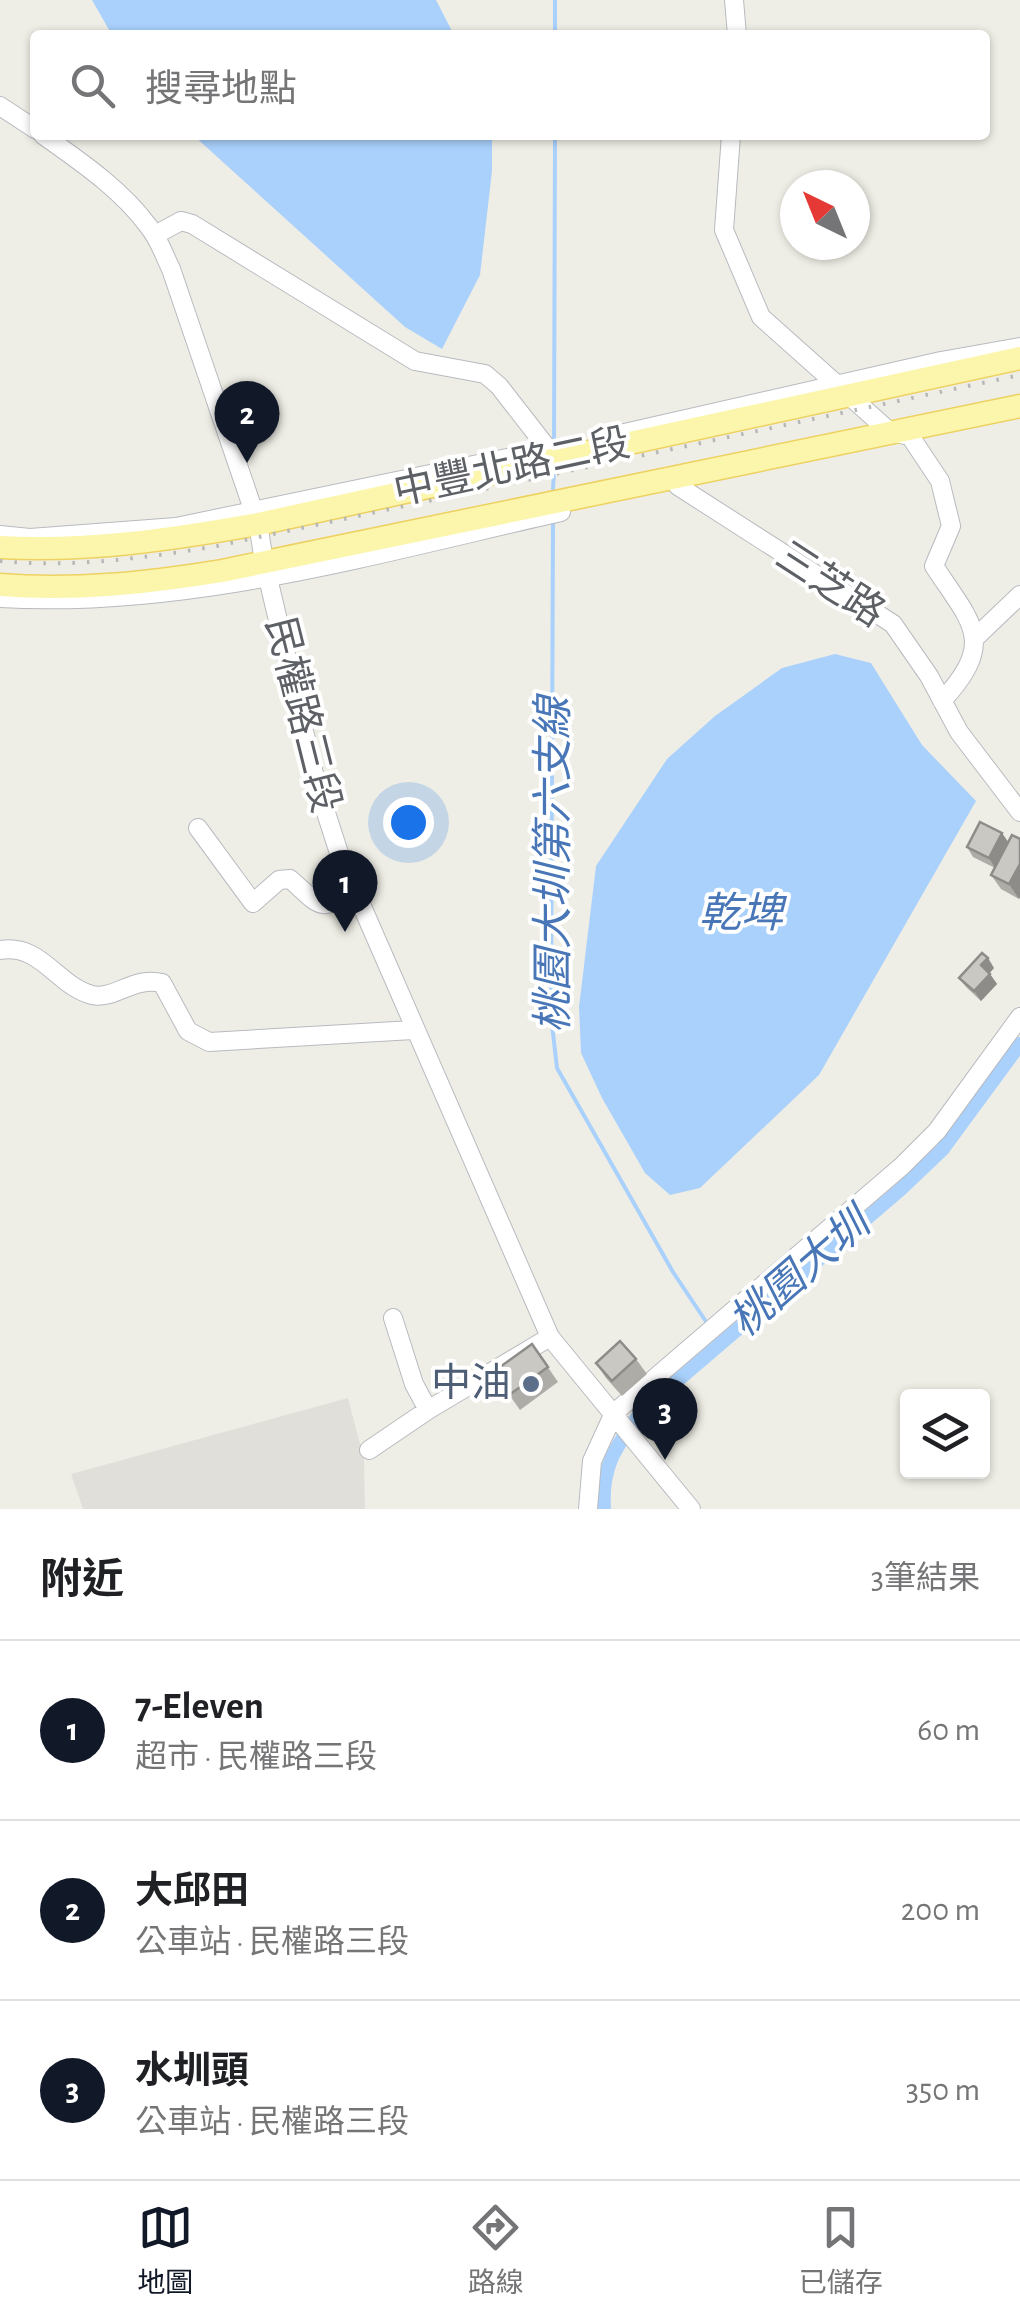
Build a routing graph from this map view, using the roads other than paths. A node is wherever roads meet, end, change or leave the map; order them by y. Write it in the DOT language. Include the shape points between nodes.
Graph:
graph roads {
  1 [pos="734,0"];
  2 [pos="737,30"];
  3 [pos="0,106"];
  4 [pos="30,126"];
  5 [pos="49,140"];
  6 [pos="731,140"];
  7 [pos="154,235"];
  8 [pos="1020,347"];
  9 [pos="1020,358"];
  10 [pos="844,389"];
  11 [pos="1020,406"];
  12 [pos="1020,418"];
  13 [pos="900,434"];
  14 [pos="548,450"];
  15 [pos="678,486"];
  16 [pos="257,518"];
  17 [pos="0,535"];
  18 [pos="0,547"];
  19 [pos="266,568"];
  20 [pos="0,585"];
  21 [pos="1020,595"];
  22 [pos="0,598"];
  23 [pos="976,638"];
  24 [pos="942,701"];
  25 [pos="1020,812"];
  26 [pos="198,828"];
  27 [pos="355,892"];
  28 [pos="4,945"];
  29 [pos="1020,1017"];
  30 [pos="414,1030"];
  31 [pos="394,1318"];
  32 [pos="550,1337"];
  33 [pos="428,1410"];
  34 [pos="614,1413"];
  35 [pos="369,1450"];
  36 [pos="588,1509"];
  37 [pos="691,1509"];
  1 -- 2 [label="street"];
  3 -- 4 [label="street"];
  5 -- 7 [label="street, 民權路三段" via="121,196"];
  6 -- 10 [label="street" via="724,230 761,317"];
  7 -- 14 [label="street" via="181,221 192,224 414,361 485,374"];
  7 -- 16 [label="street, 民權路三段"];
  8 -- 10 [label="street, 中豐北路二段"];
  9 -- 10 [label="main road, 中豐北路二段"];
  10 -- 13 [label="street"];
  10 -- 14 [label="street, 中豐北路二段"];
  10 -- 16 [label="main road, 中豐北路二段"];
  11 -- 13 [label="main road, 中豐北路二段"];
  12 -- 13 [label="street, 中豐北路二段"];
  13 -- 15 [label="street, 中豐北路二段"];
  13 -- 19 [label="main road, 中豐北路二段"];
  13 -- 23 [label="street" via="940,481 951,526 934,566"];
  14 -- 16 [label="street, 中豐北路二段"];
  15 -- 19 [label="street, 中豐北路二段"];
  15 -- 24 [label="street, 三芝路" via="894,624"];
  16 -- 17 [label="street, 中豐北路二段"];
  16 -- 18 [label="main road, 中豐北路二段" via="168,540"];
  16 -- 19 [label="street, 民權路三段"];
  19 -- 20 [label="main road, 中豐北路二段" via="147,583"];
  19 -- 22 [label="street, 中豐北路二段" via="162,595"];
  19 -- 27 [label="street, 民權路三段" via="316,782"];
  21 -- 23 [label="street"];
  23 -- 24 [label="street" via="970,668"];
  24 -- 25 [label="street, 三芝路"];
  26 -- 27 [label="street" via="253,903 280,880 290,879 317,905"];
  27 -- 30 [label="street, 民權路三段"];
  28 -- 30 [label="street" via="41,958 88,994 102,996 148,980 162,983 188,1032 210,1042"];
  29 -- 34 [label="street" via="937,1131 902,1166"];
  30 -- 32 [label="street, 民權路三段"];
  31 -- 33 [label="street"];
  32 -- 33 [label="street"];
  32 -- 34 [label="street, 民權路三段"];
  33 -- 35 [label="street"];
  34 -- 36 [label="street" via="592,1462"];
  34 -- 37 [label="street, 民權路三段"];
}
